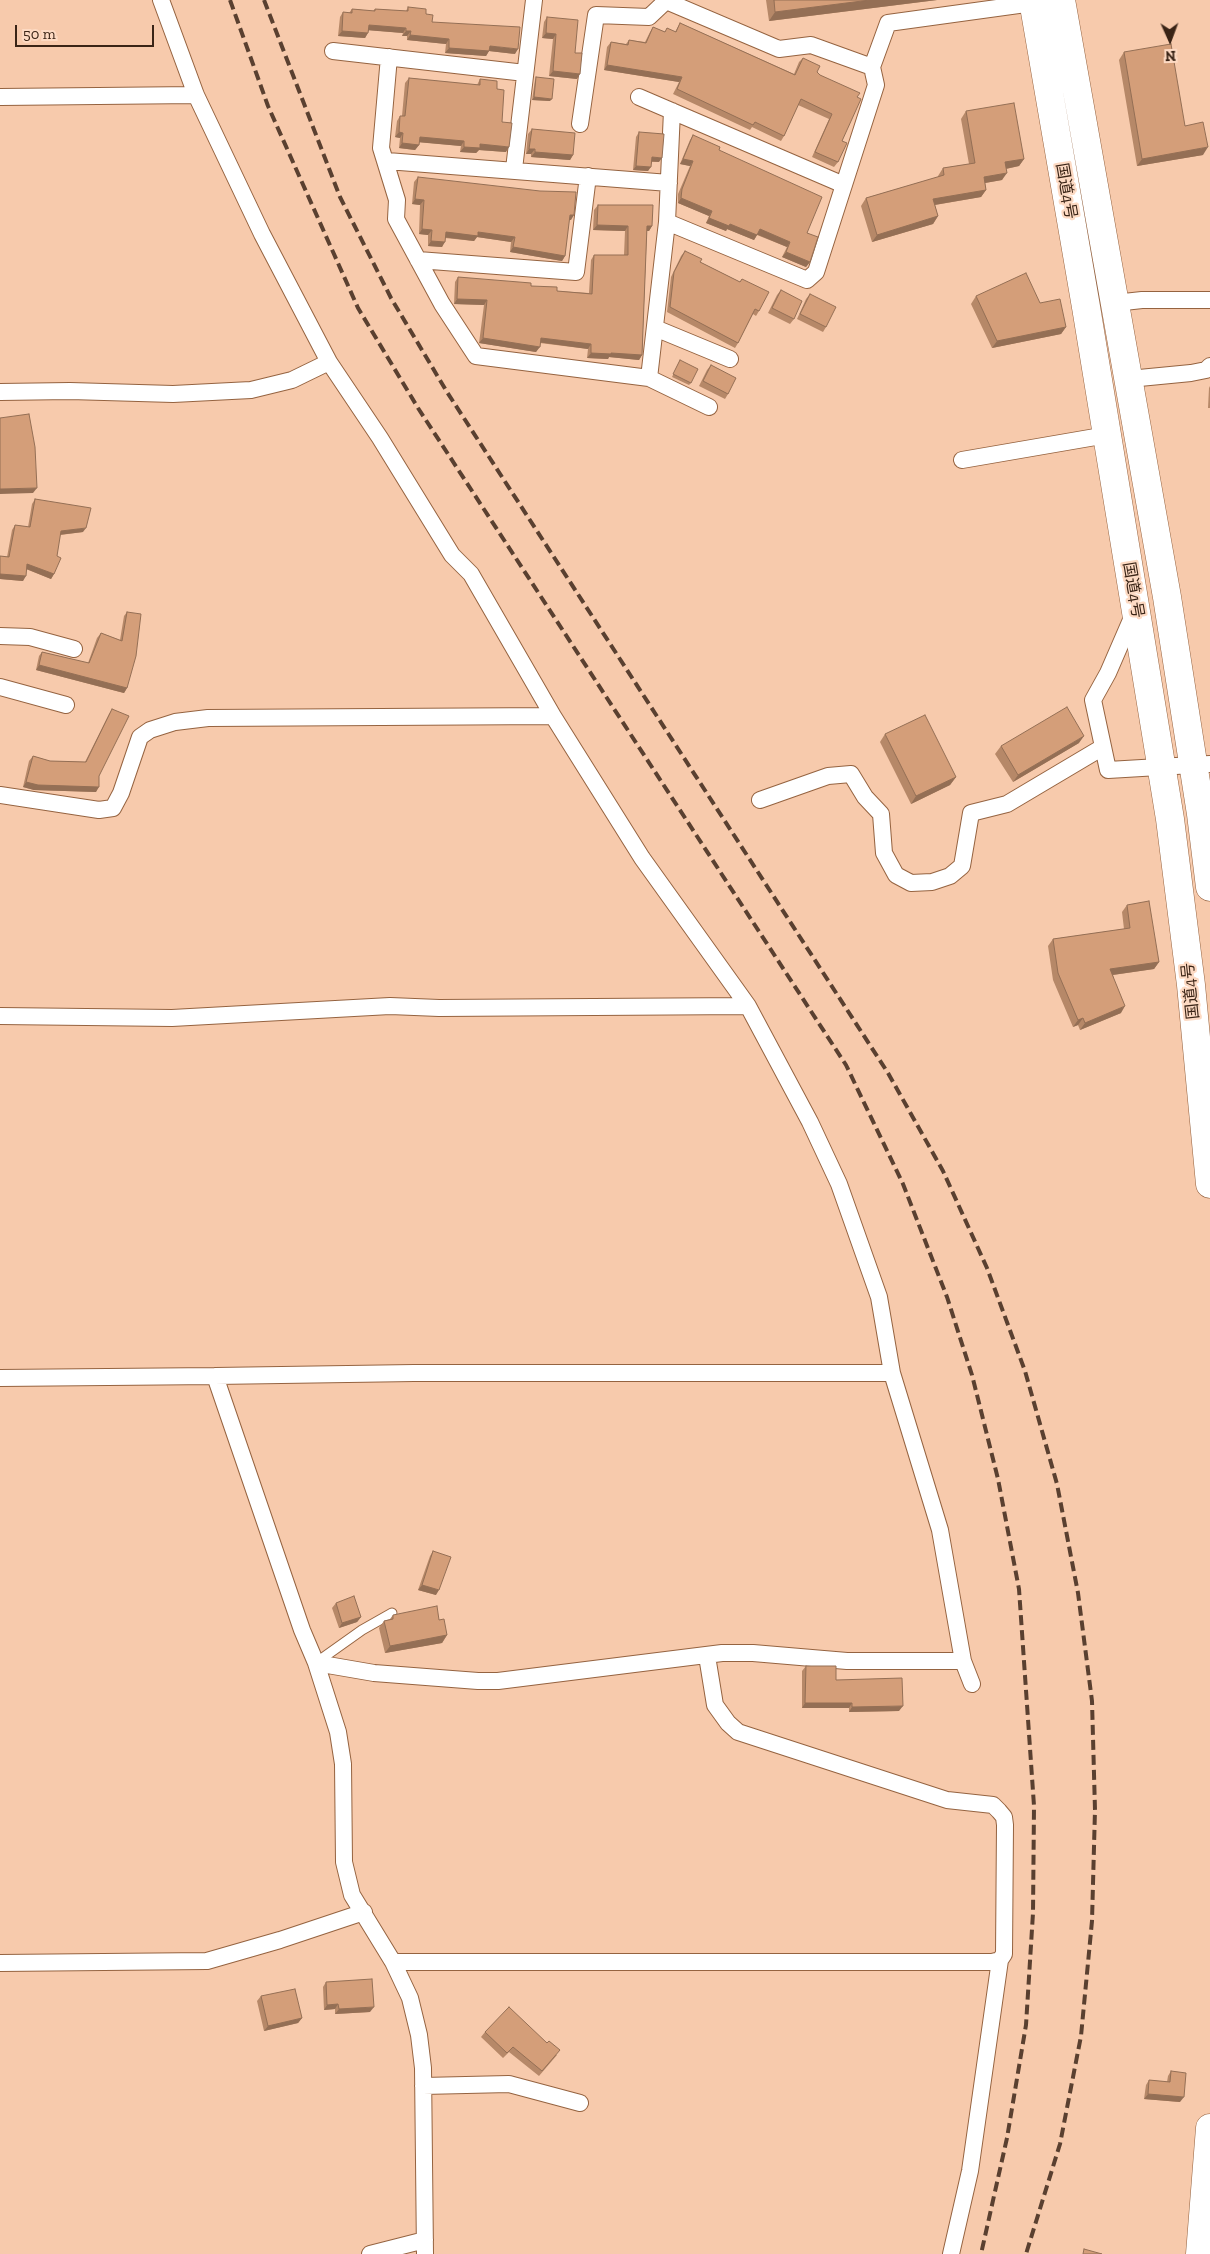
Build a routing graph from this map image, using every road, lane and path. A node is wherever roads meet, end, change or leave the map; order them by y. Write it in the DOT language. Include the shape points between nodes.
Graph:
graph roads {
  1 [pos="161,0"];
  2 [pos="534,0"];
  3 [pos="1061,0"];
  4 [pos="666,1"];
  5 [pos="1033,1"];
  6 [pos="332,51"];
  7 [pos="389,57"];
  8 [pos="872,67"];
  9 [pos="525,73"];
  10 [pos="196,95"];
  11 [pos="0,97"];
  12 [pos="639,97"];
  13 [pos="672,111"];
  14 [pos="580,124"];
  15 [pos="386,161"];
  16 [pos="514,169"];
  17 [pos="588,176"];
  18 [pos="669,183"];
  19 [pos="844,185"];
  20 [pos="667,222"];
  21 [pos="418,260"];
  22 [pos="1210,300"];
  23 [pos="1115,303"];
  24 [pos="655,328"];
  25 [pos="730,359"];
  26 [pos="329,362"];
  27 [pos="1210,366"];
  28 [pos="649,378"];
  29 [pos="1129,379"];
  30 [pos="0,392"];
  31 [pos="709,407"];
  32 [pos="1106,435"];
  33 [pos="962,460"];
  34 [pos="1136,608"];
  35 [pos="0,636"];
  36 [pos="74,649"];
  37 [pos="0,687"];
  38 [pos="66,705"];
  39 [pos="553,716"];
  40 [pos="1103,747"];
  41 [pos="1201,764"];
  42 [pos="1160,767"];
  43 [pos="0,795"];
  44 [pos="760,800"];
  45 [pos="1210,887"];
  46 [pos="748,1006"];
  47 [pos="0,1016"];
  48 [pos="1210,1184"];
  49 [pos="892,1373"];
  50 [pos="215,1376"];
  51 [pos="0,1378"];
  52 [pos="392,1613"];
  53 [pos="707,1656"];
  54 [pos="963,1661"];
  55 [pos="316,1663"];
  56 [pos="972,1684"];
  57 [pos="364,1912"];
  58 [pos="1000,1960"];
  59 [pos="393,1962"];
  60 [pos="0,1963"];
  61 [pos="423,2086"];
  62 [pos="580,2103"];
  63 [pos="1210,2128"];
  64 [pos="425,2247"];
  65 [pos="370,2254"];
  66 [pos="950,2254"];
  67 [pos="1200,2254"];
  1 -- 10 [label="street"];
  2 -- 9 [label="street"];
  3 -- 23 [label="highway, 国道4号"];
  4 -- 8 [label="street" via="779,49 811,45"];
  4 -- 14 [label="street" via="648,17 596,15"];
  5 -- 8 [label="street" via="888,23"];
  5 -- 32 [label="highway, 国道4号"];
  6 -- 7 [label="street"];
  7 -- 9 [label="street"];
  7 -- 15 [label="street" via="381,148"];
  8 -- 19 [label="street" via="876,84"];
  9 -- 16 [label="street"];
  10 -- 11 [label="street"];
  10 -- 26 [label="street" via="262,234"];
  12 -- 13 [label="street"];
  13 -- 18 [label="street"];
  13 -- 19 [label="street"];
  15 -- 16 [label="street"];
  15 -- 21 [label="street" via="397,200 396,219"];
  16 -- 17 [label="street"];
  17 -- 18 [label="street"];
  17 -- 21 [label="street" via="576,272"];
  18 -- 20 [label="street"];
  19 -- 20 [label="street" via="816,272 807,280"];
  20 -- 24 [label="street"];
  21 -- 28 [label="street" via="476,356"];
  22 -- 23 [label="street"];
  23 -- 29 [label="highway, 国道4号"];
  24 -- 25 [label="street"];
  24 -- 28 [label="street"];
  26 -- 30 [label="street" via="292,380 242,391 173,394 70,390"];
  26 -- 39 [label="street" via="452,555 471,574"];
  27 -- 29 [label="street" via="1191,373"];
  28 -- 31 [label="street"];
  29 -- 41 [label="highway, 国道4号" via="1167,597"];
  32 -- 33 [label="street"];
  32 -- 34 [label="highway, 国道4号"];
  34 -- 40 [label="street" via="1093,700"];
  34 -- 42 [label="highway, 国道4号"];
  35 -- 36 [label="street" via="30,637"];
  37 -- 38 [label="street"];
  39 -- 43 [label="street" via="208,718 175,722 150,730 140,738 122,793 113,808 99,810"];
  39 -- 46 [label="street" via="642,858"];
  40 -- 42 [label="street" via="1108,770"];
  40 -- 44 [label="street" via="1007,804 971,814 962,866 950,876 932,882 911,883 896,875 884,853 881,814 851,774 828,776"];
  41 -- 42 [label="street"];
  41 -- 45 [label="highway, 国道4号"];
  42 -- 48 [label="highway, 国道4号" via="1170,818 1190,975"];
  46 -- 47 [label="street" via="390,1006 172,1018"];
  46 -- 49 [label="street" via="839,1184 879,1297"];
  49 -- 50 [label="street"];
  49 -- 54 [label="street" via="940,1530"];
  50 -- 51 [label="street"];
  50 -- 55 [label="street"];
  52 -- 55 [label="lane"];
  53 -- 54 [label="street" via="753,1653 847,1661"];
  53 -- 55 [label="street" via="478,1682 374,1673"];
  53 -- 58 [label="street" via="715,1705 738,1732 947,1800 993,1805 999,1811 1005,1825 1004,1954"];
  54 -- 56 [label="street"];
  55 -- 57 [label="street" via="342,1750 344,1862 352,1894"];
  57 -- 59 [label="street"];
  57 -- 60 [label="street" via="206,1961"];
  58 -- 59 [label="street"];
  58 -- 66 [label="street" via="970,2171"];
  59 -- 61 [label="street" via="410,1998 419,2035"];
  61 -- 62 [label="street" via="509,2084"];
  61 -- 64 [label="street"];
  63 -- 67 [label="highway"];
  64 -- 65 [label="street"];
}
